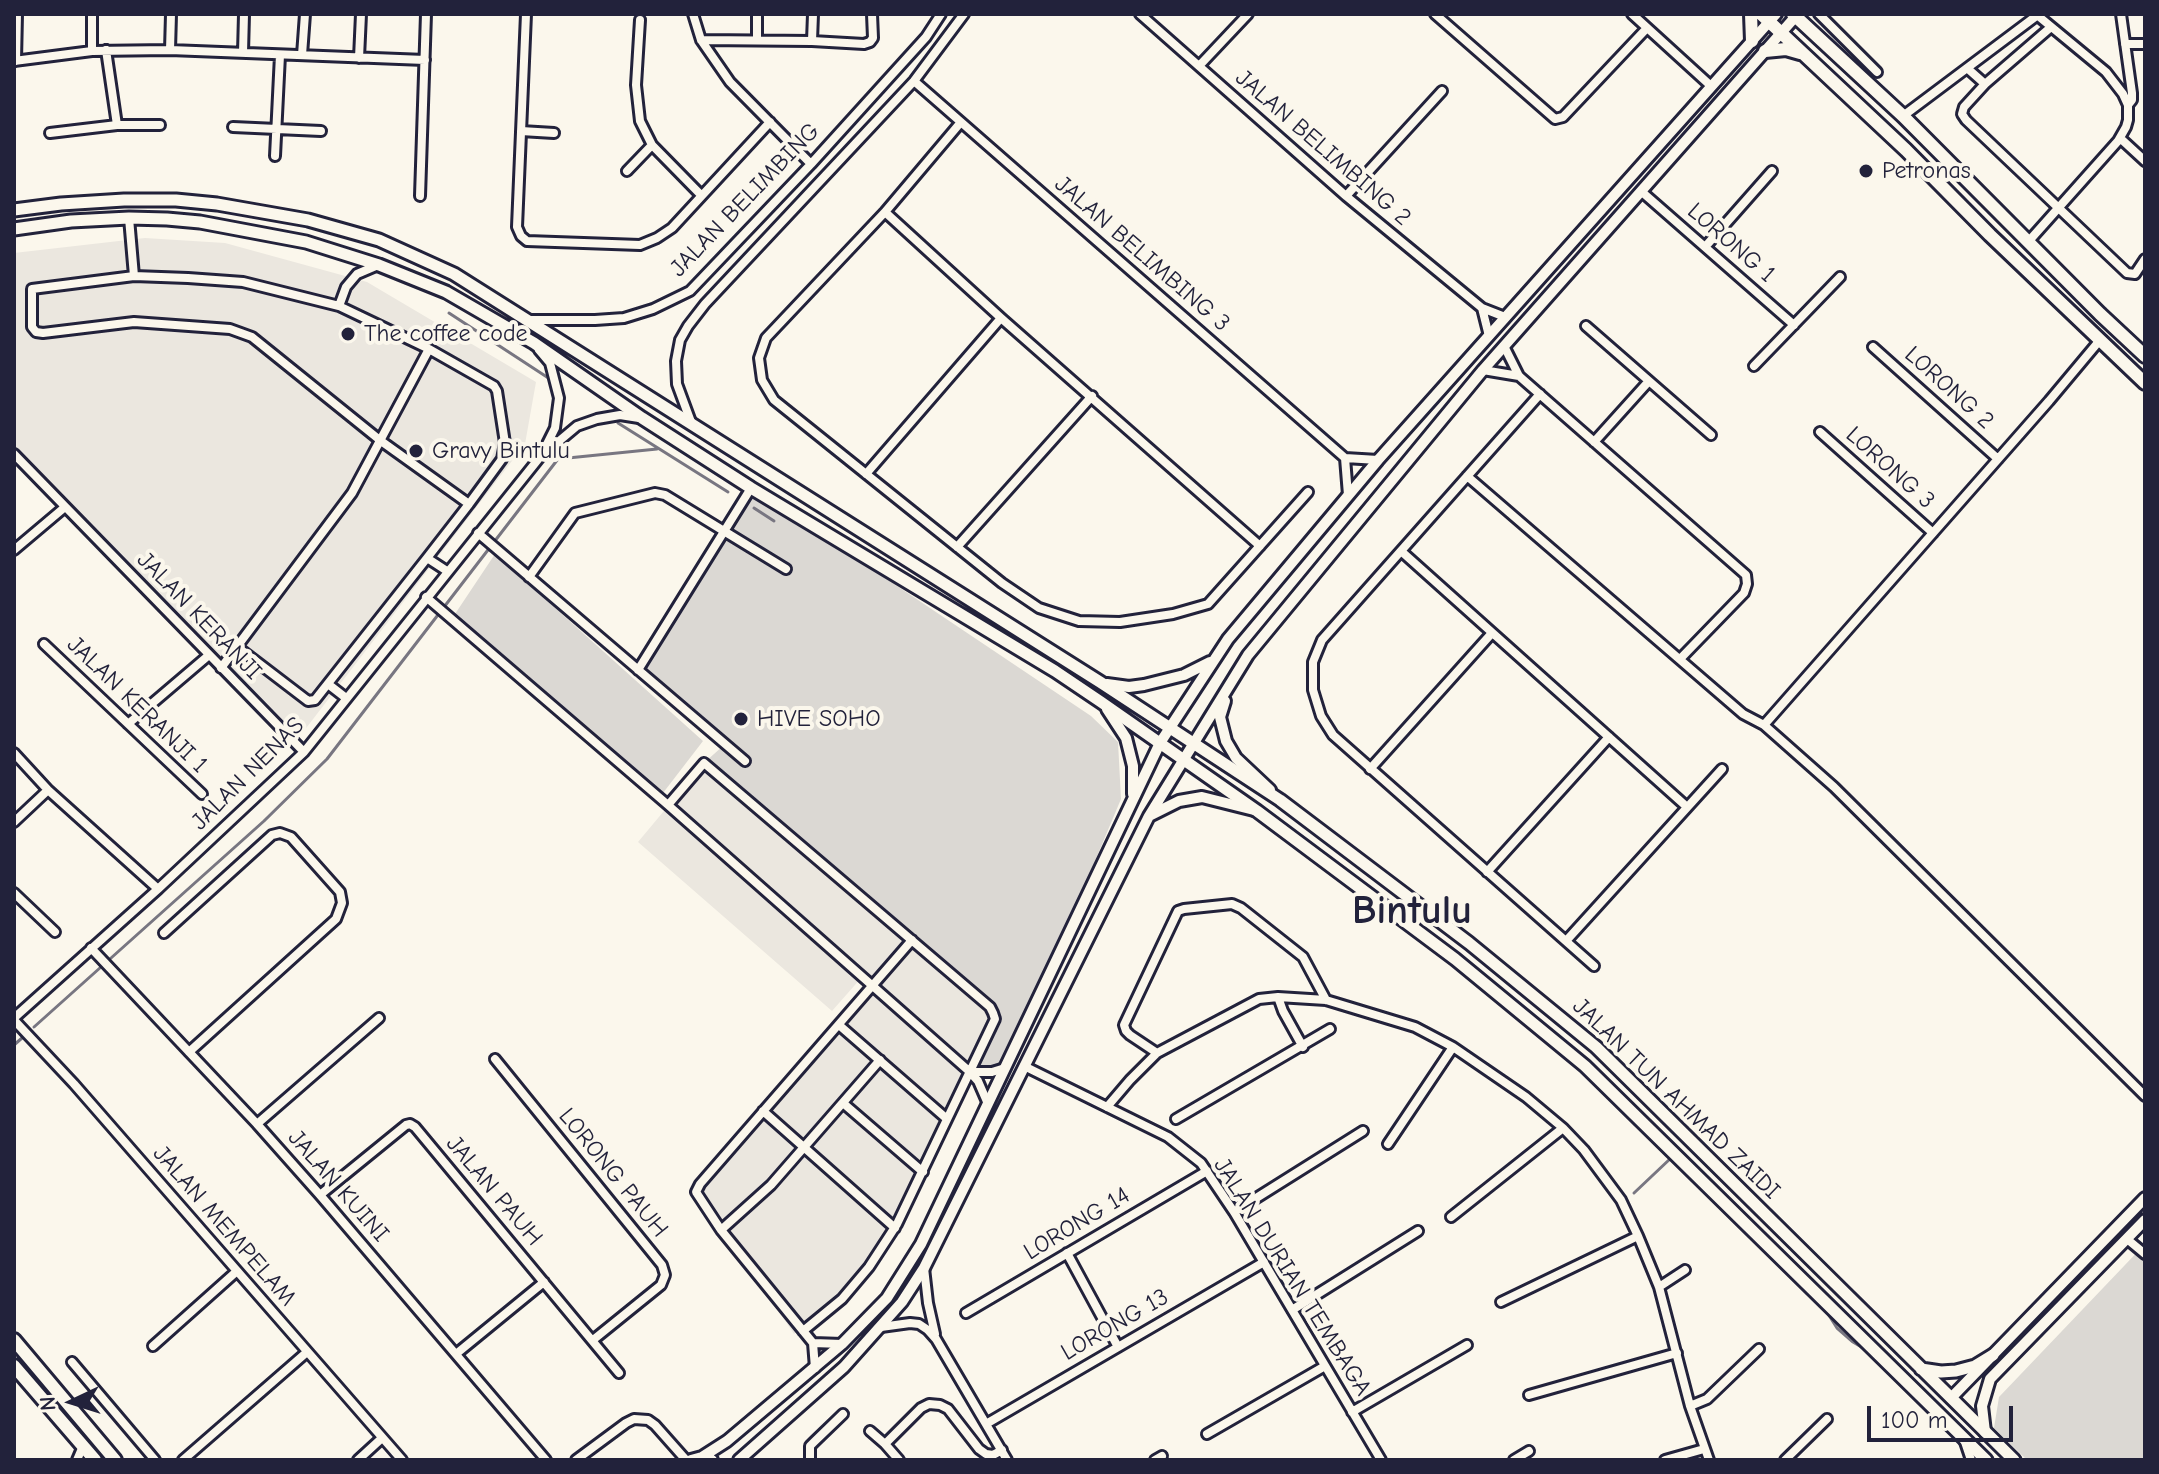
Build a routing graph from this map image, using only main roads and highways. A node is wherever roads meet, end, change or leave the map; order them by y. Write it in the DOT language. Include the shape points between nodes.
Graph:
graph roads {
  1 [pos="1751,14"];
  2 [pos="1794,15"];
  3 [pos="1769,16"];
  4 [pos="1752,41"];
  5 [pos="1765,51"];
  6 [pos="1807,56"];
  7 [pos="14,210"];
  8 [pos="14,229"];
  9 [pos="2145,356"];
  10 [pos="2145,383"];
  11 [pos="14,1340"];
  12 [pos="1993,1355"];
  13 [pos="14,1366"];
  14 [pos="1920,1368"];
  15 [pos="95,1460"];
  16 [pos="115,1460"];
  17 [pos="1986,1460"];
  18 [pos="2014,1460"];
  1 -- 4 [label="main road"];
  2 -- 9 [label="main road"];
  3 -- 6 [label="main road"];
  5 -- 6 [label="main road" via="1786,49"];
  6 -- 10 [label="main road"];
  7 -- 14 [label="main road, JALAN TUN AHMAD ZAIDI" via="176,200 217,204 308,220 379,240 454,274 1280,800 1596,1047"];
  8 -- 17 [label="main road, JALAN TUN AHMAD ZAIDI" via="129,218 200,222 306,242 446,292 534,343 751,488 1055,671 1257,811 1455,959 1585,1066"];
  11 -- 16 [label="main road"];
  12 -- 14 [label="main road" via="1956,1371"];
  13 -- 15 [label="main road"];
  14 -- 18 [label="main road, JALAN TUN AHMAD ZAIDI"];
}
